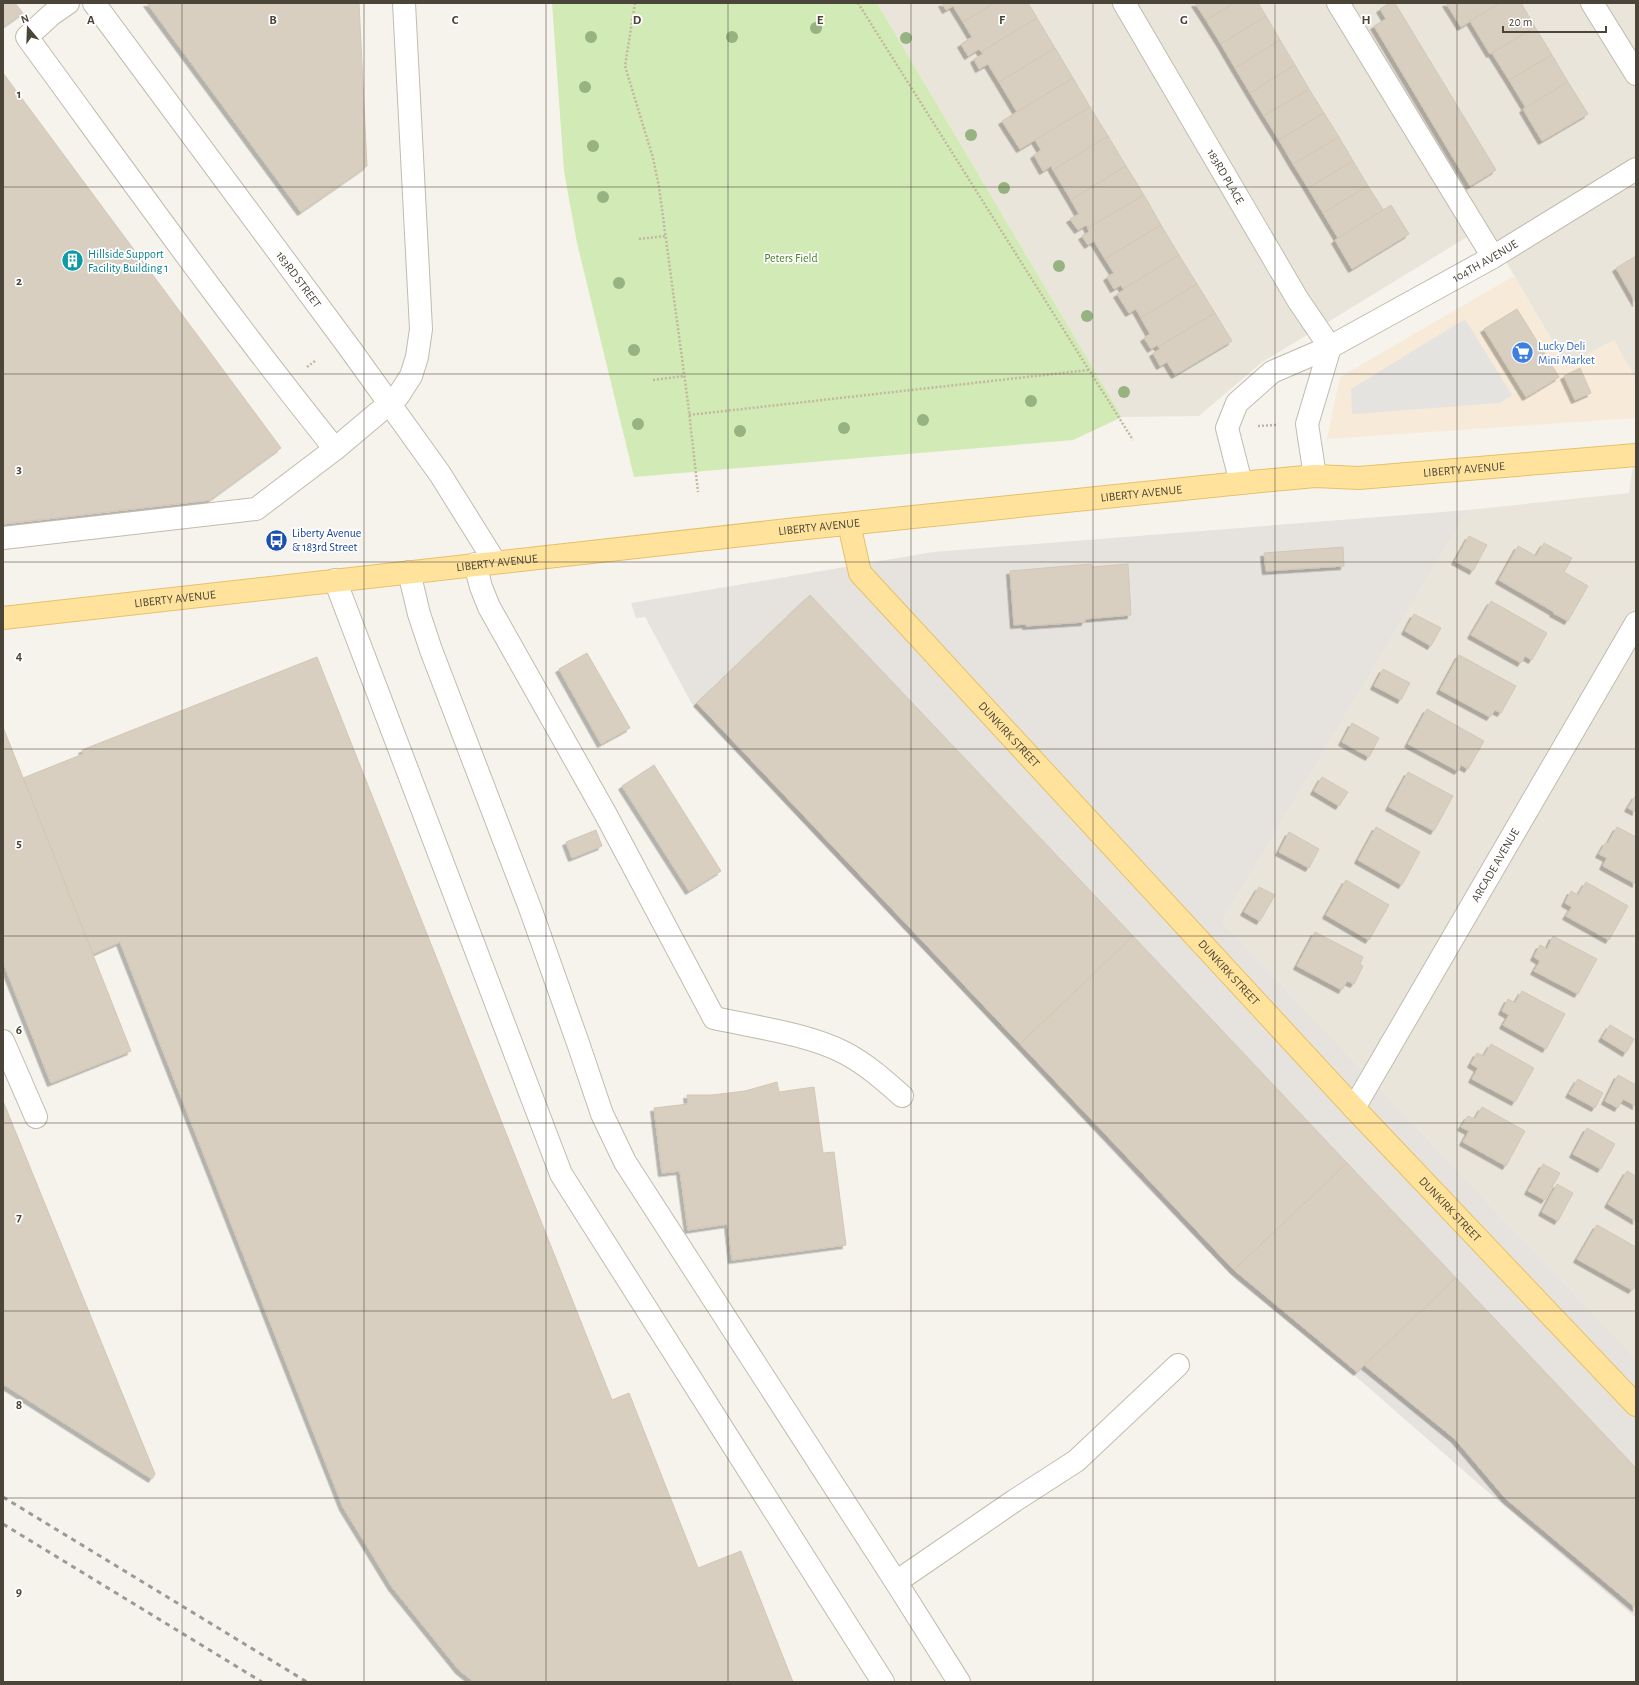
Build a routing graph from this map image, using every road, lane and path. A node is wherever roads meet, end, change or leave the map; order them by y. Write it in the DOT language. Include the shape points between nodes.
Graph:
graph roads {
  1 [pos="68,3"];
  2 [pos="94,3"];
  3 [pos="404,3"];
  4 [pos="635,3"];
  5 [pos="858,3"];
  6 [pos="1124,3"];
  7 [pos="1338,3"];
  8 [pos="1592,3"];
  9 [pos="1636,74"];
  10 [pos="1636,169"];
  11 [pos="666,236"];
  12 [pos="639,239"];
  13 [pos="1493,257"];
  14 [pos="1330,347"];
  15 [pos="1089,370"];
  16 [pos="684,376"];
  17 [pos="653,380"];
  18 [pos="390,404"];
  19 [pos="689,415"];
  20 [pos="1133,440"];
  21 [pos="335,449"];
  22 [pos="1636,455"];
  23 [pos="1315,476"];
  24 [pos="1241,483"];
  25 [pos="698,492"];
  26 [pos="849,524"];
  27 [pos="3,538"];
  28 [pos="485,563"];
  29 [pos="409,572"];
  30 [pos="335,580"];
  31 [pos="3,618"];
  32 [pos="1636,623"];
  33 [pos="3,1041"];
  34 [pos="902,1096"];
  35 [pos="1354,1108"];
  36 [pos="36,1117"];
  37 [pos="1178,1365"];
  38 [pos="1636,1405"];
  39 [pos="896,1582"];
  40 [pos="883,1682"];
  41 [pos="959,1682"];
  1 -- 21 [label="street" via="27,37 174,238"];
  2 -- 18 [label="street, 183RD STREET"];
  3 -- 18 [label="street" via="421,329 411,376"];
  4 -- 11 [label="path" via="625,66 654,158"];
  5 -- 15 [label="path"];
  6 -- 14 [label="street, 183RD PLACE" via="1298,300"];
  7 -- 13 [label="street"];
  8 -- 9 [label="street"];
  10 -- 13 [label="street, 104TH AVENUE"];
  11 -- 12 [label="path"];
  11 -- 16 [label="path"];
  13 -- 14 [label="street, 104TH AVENUE"];
  14 -- 23 [label="street" via="1307,424"];
  14 -- 24 [label="street, 104TH AVENUE" via="1272,372 1237,402 1227,428"];
  15 -- 19 [label="path"];
  15 -- 20 [label="path"];
  16 -- 17 [label="path"];
  16 -- 19 [label="path"];
  18 -- 21 [label="street"];
  18 -- 28 [label="street, 183RD STREET" via="440,474"];
  19 -- 25 [label="path"];
  21 -- 27 [label="street" via="256,509"];
  22 -- 23 [label="main road, LIBERTY AVENUE" via="1359,478"];
  23 -- 24 [label="main road, LIBERTY AVENUE"];
  24 -- 26 [label="main road, LIBERTY AVENUE"];
  26 -- 28 [label="main road, LIBERTY AVENUE"];
  26 -- 35 [label="main road, DUNKIRK STREET" via="860,573"];
  28 -- 29 [label="main road, LIBERTY AVENUE"];
  28 -- 34 [label="street, 183RD STREET" via="481,587 489,607 605,813 714,1018 802,1037 845,1053 880,1076"];
  29 -- 30 [label="main road, LIBERTY AVENUE"];
  29 -- 39 [label="street" via="431,650 530,908 613,1139 637,1181"];
  30 -- 31 [label="main road, LIBERTY AVENUE"];
  30 -- 40 [label="street" via="561,1174"];
  32 -- 35 [label="street, ARCADE AVENUE"];
  33 -- 36 [label="street"];
  35 -- 38 [label="main road, DUNKIRK STREET"];
  37 -- 39 [label="street" via="1076,1460"];
  39 -- 41 [label="street"];
}
